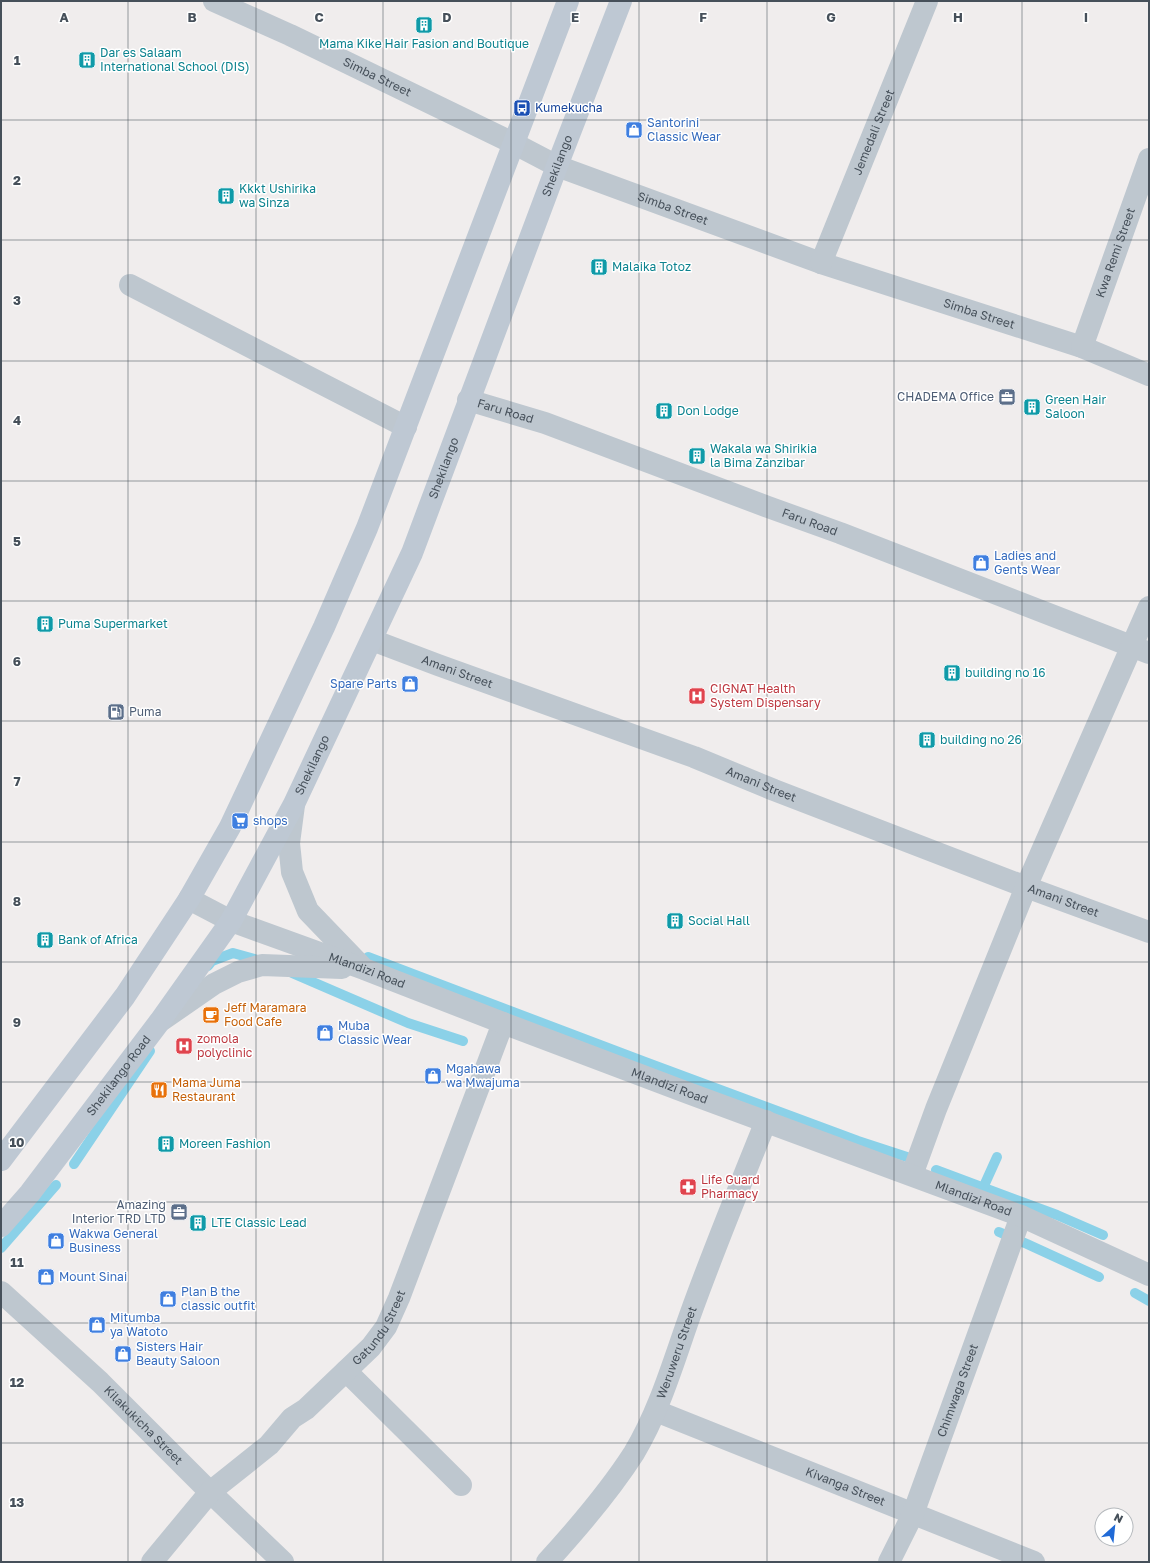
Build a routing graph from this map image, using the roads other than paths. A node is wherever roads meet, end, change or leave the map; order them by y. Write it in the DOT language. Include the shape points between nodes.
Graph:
graph roads {
  1 [pos="214,1"];
  2 [pos="568,1"];
  3 [pos="621,1"];
  4 [pos="927,1"];
  5 [pos="513,143"];
  6 [pos="1149,159"];
  7 [pos="557,166"];
  8 [pos="821,263"];
  9 [pos="130,285"];
  10 [pos="1082,347"];
  11 [pos="1149,375"];
  12 [pos="468,400"];
  13 [pos="406,427"];
  14 [pos="1149,607"];
  15 [pos="372,640"];
  16 [pos="1141,649"];
  17 [pos="294,804"];
  18 [pos="1026,887"];
  19 [pos="189,899"];
  20 [pos="232,921"];
  21 [pos="1149,932"];
  22 [pos="364,969"];
  23 [pos="160,1021"];
  24 [pos="503,1024"];
  25 [pos="766,1121"];
  26 [pos="1,1160"];
  27 [pos="912,1175"];
  28 [pos="1021,1216"];
  29 [pos="1,1226"];
  30 [pos="1149,1275"];
  31 [pos="1,1292"];
  32 [pos="346,1371"];
  33 [pos="656,1411"];
  34 [pos="462,1485"];
  35 [pos="210,1492"];
  36 [pos="913,1514"];
  37 [pos="152,1562"];
  38 [pos="283,1562"];
  39 [pos="547,1562"];
  40 [pos="889,1562"];
  41 [pos="1034,1562"];
  1 -- 5 [label="street, Simba Street"];
  2 -- 5 [label="main road"];
  3 -- 7 [label="main road, Shekilango"];
  4 -- 8 [label="street, Jemedali Street"];
  5 -- 7 [label="street, Simba Street"];
  5 -- 13 [label="main road"];
  6 -- 10 [label="street, Kwa Remi Street"];
  7 -- 8 [label="street, Simba Street"];
  7 -- 12 [label="main road, Shekilango"];
  8 -- 10 [label="street, Simba Street"];
  9 -- 13 [label="street"];
  10 -- 11 [label="street, Simba Street"];
  12 -- 15 [label="main road, Shekilango" via="412,553"];
  12 -- 16 [label="street, Faru Road" via="545,423 847,535"];
  13 -- 19 [label="main road" via="367,528 324,627 230,827"];
  14 -- 16 [label="street"];
  15 -- 17 [label="main road, Shekilango"];
  15 -- 18 [label="street, Amani Street" via="694,757"];
  16 -- 18 [label="street"];
  17 -- 20 [label="main road, Shekilango"];
  17 -- 22 [label="street" via="289,843 292,872 308,911"];
  18 -- 21 [label="street, Amani Street"];
  18 -- 27 [label="street"];
  19 -- 20 [label="street, Mlandizi Road"];
  19 -- 26 [label="main road" via="125,996"];
  20 -- 22 [label="street, Mlandizi Road"];
  20 -- 23 [label="main road, Shekilango Road"];
  22 -- 23 [label="street" via="262,965 238,972 214,984"];
  22 -- 24 [label="street, Mlandizi Road"];
  23 -- 29 [label="main road, Shekilango Road" via="30,1193"];
  24 -- 25 [label="street, Mlandizi Road"];
  24 -- 32 [label="street, Gatundu Street" via="386,1327 371,1347"];
  25 -- 27 [label="street, Mlandizi Road"];
  25 -- 33 [label="street, Weruweru Street" via="703,1279"];
  27 -- 28 [label="street, Mlandizi Road"];
  28 -- 30 [label="street, Mlandizi Road"];
  28 -- 36 [label="street, Chimwaga Street"];
  31 -- 35 [label="street, Kilakukicha Street" via="100,1382"];
  32 -- 34 [label="street"];
  32 -- 35 [label="street, Gatundu Street" via="306,1409 292,1418 270,1445"];
  33 -- 36 [label="street, Kivanga Street"];
  33 -- 39 [label="street, Weruweru Street" via="634,1453 618,1476 582,1523"];
  35 -- 37 [label="street, Gatundu Street"];
  35 -- 38 [label="street, Kilakukicha Street"];
  36 -- 40 [label="street, Chimwaga Street"];
  36 -- 41 [label="street, Kivanga Street"];
}
